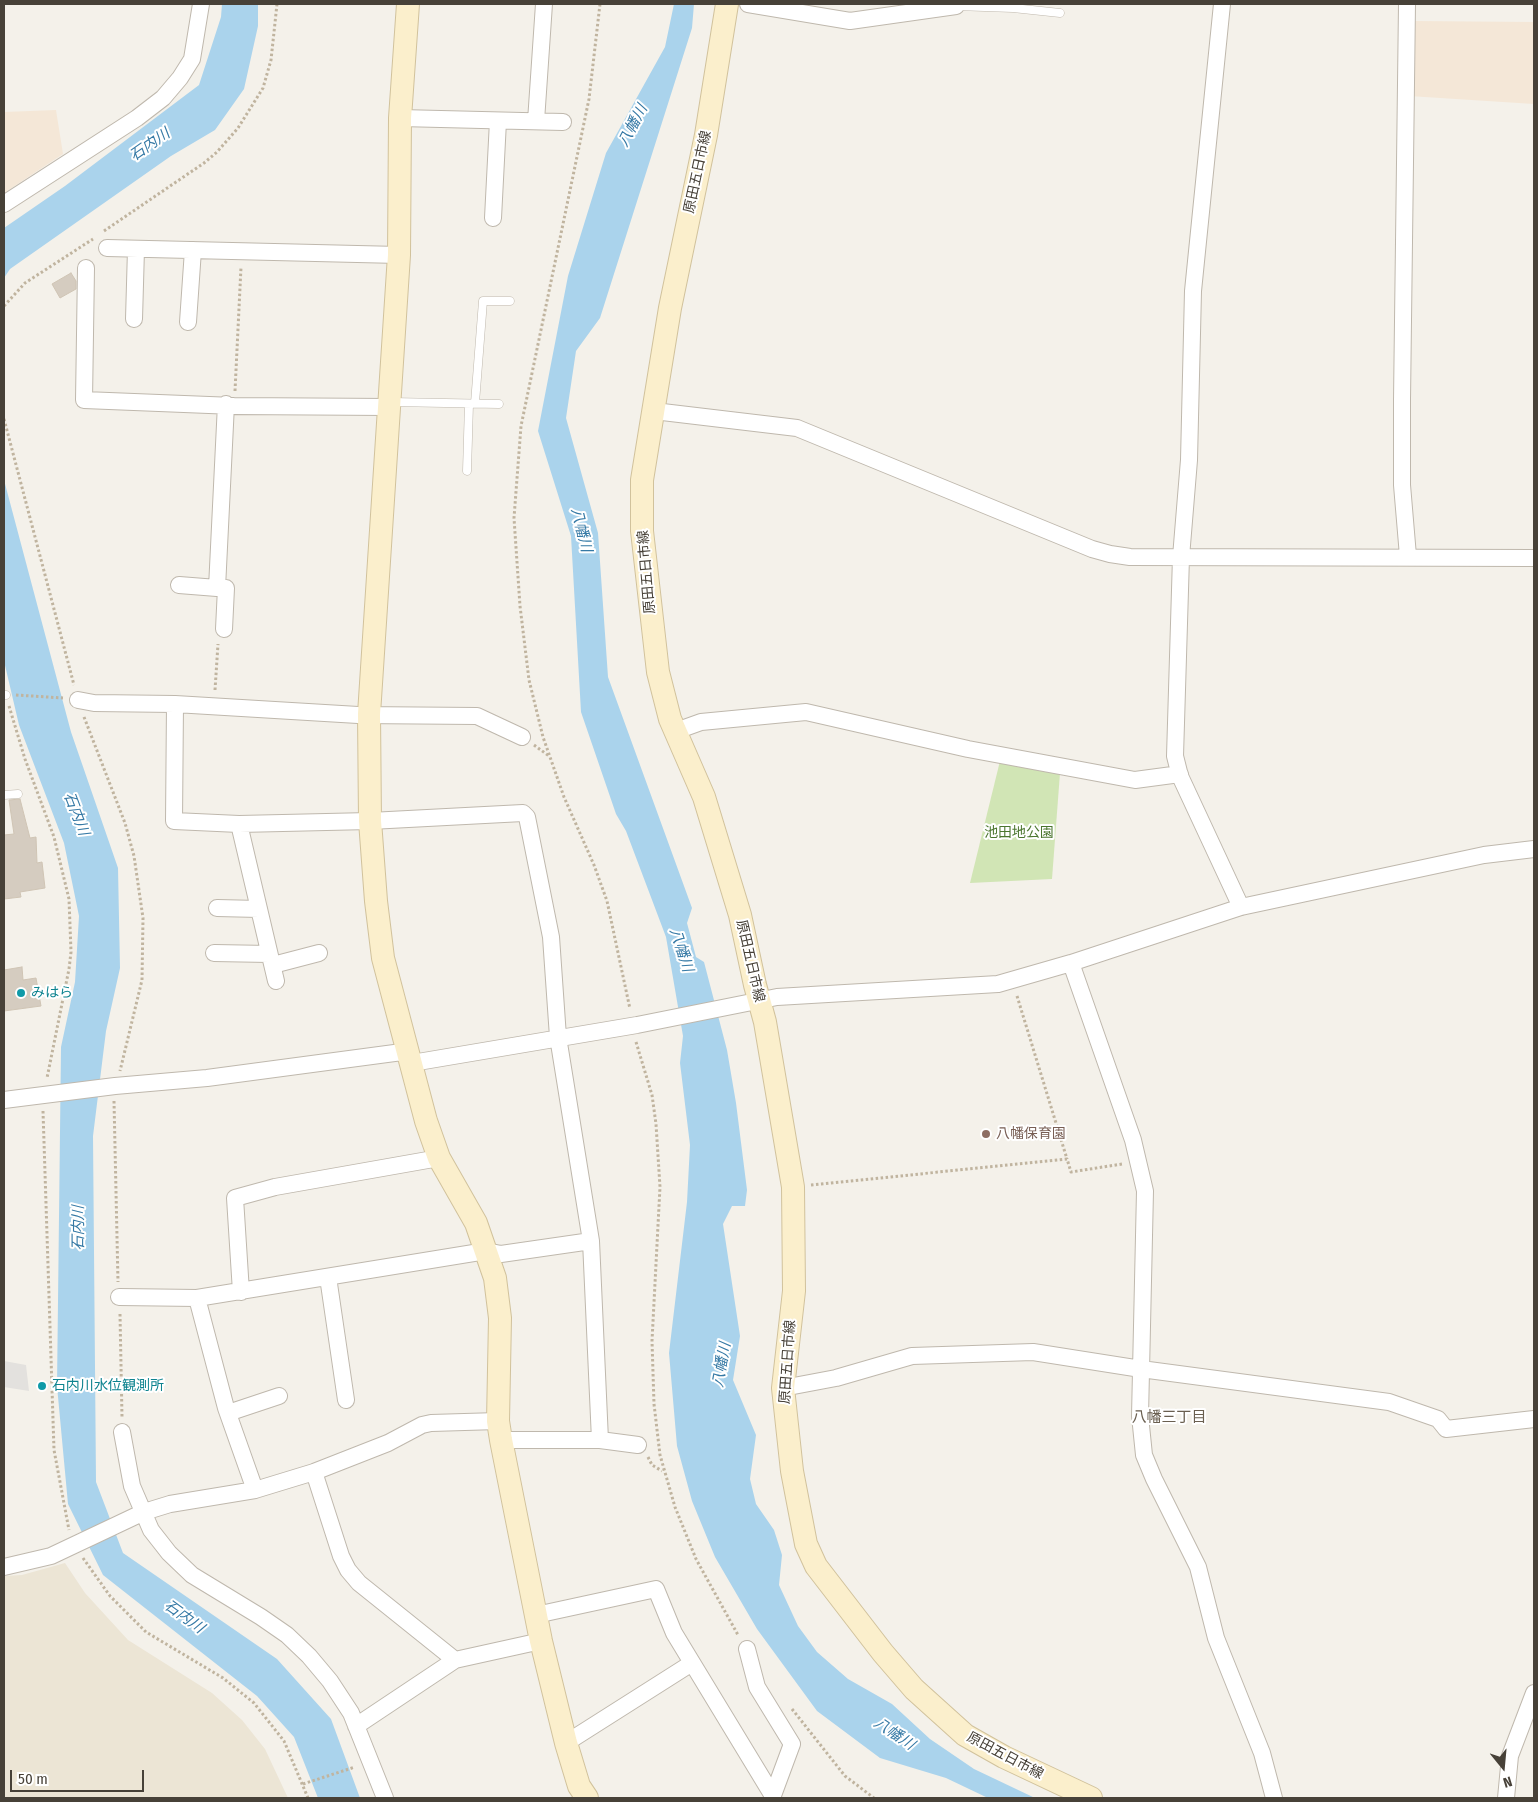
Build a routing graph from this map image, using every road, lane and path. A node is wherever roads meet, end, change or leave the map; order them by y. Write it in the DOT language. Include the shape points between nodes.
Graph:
graph roads {
  1 [pos="201,4"];
  2 [pos="277,4"];
  3 [pos="408,4"];
  4 [pos="544,4"];
  5 [pos="600,4"];
  6 [pos="727,4"];
  7 [pos="748,4"];
  8 [pos="1222,4"];
  9 [pos="1408,4"];
  10 [pos="956,5"];
  11 [pos="1013,6"];
  12 [pos="1060,13"];
  13 [pos="400,118"];
  14 [pos="498,121"];
  15 [pos="536,121"];
  16 [pos="563,122"];
  17 [pos="4,204"];
  18 [pos="493,218"];
  19 [pos="101,239"];
  20 [pos="136,249"];
  21 [pos="193,250"];
  22 [pos="242,252"];
  23 [pos="399,256"];
  24 [pos="86,268"];
  25 [pos="510,301"];
  26 [pos="4,306"];
  27 [pos="134,319"];
  28 [pos="188,322"];
  29 [pos="472,403"];
  30 [pos="499,404"];
  31 [pos="230,405"];
  32 [pos="389,405"];
  33 [pos="654,411"];
  34 [pos="4,419"];
  35 [pos="467,470"];
  36 [pos="1408,556"];
  37 [pos="1181,557"];
  38 [pos="1534,558"];
  39 [pos="179,585"];
  40 [pos="217,588"];
  41 [pos="221,636"];
  42 [pos="7,695"];
  43 [pos="75,699"];
  44 [pos="175,704"];
  45 [pos="214,706"];
  46 [pos="369,714"];
  47 [pos="676,731"];
  48 [pos="522,738"];
  49 [pos="1180,774"];
  50 [pos="4,794"];
  51 [pos="18,794"];
  52 [pos="370,822"];
  53 [pos="239,824"];
  54 [pos="1534,850"];
  55 [pos="1241,907"];
  56 [pos="217,908"];
  57 [pos="258,909"];
  58 [pos="214,953"];
  59 [pos="319,953"];
  60 [pos="271,959"];
  61 [pos="1071,963"];
  62 [pos="276,981"];
  63 [pos="1012,981"];
  64 [pos="755,1001"];
  65 [pos="634,1025"];
  66 [pos="558,1037"];
  67 [pos="412,1063"];
  68 [pos="111,1087"];
  69 [pos="43,1096"];
  70 [pos="4,1100"];
  71 [pos="439,1158"];
  72 [pos="1067,1159"];
  73 [pos="1138,1162"];
  74 [pos="793,1187"];
  75 [pos="591,1241"];
  76 [pos="486,1251"];
  77 [pos="328,1277"];
  78 [pos="241,1292"];
  79 [pos="119,1297"];
  80 [pos="197,1298"];
  81 [pos="1141,1369"];
  82 [pos="783,1388"];
  83 [pos="279,1396"];
  84 [pos="346,1400"];
  85 [pos="228,1413"];
  86 [pos="1534,1419"];
  87 [pos="499,1430"];
  88 [pos="122,1432"];
  89 [pos="600,1440"];
  90 [pos="638,1445"];
  91 [pos="314,1472"];
  92 [pos="255,1490"];
  93 [pos="140,1515"];
  94 [pos="77,1544"];
  95 [pos="4,1567"];
  96 [pos="536,1615"];
  97 [pos="541,1641"];
  98 [pos="747,1649"];
  99 [pos="455,1660"];
  100 [pos="692,1663"];
  101 [pos="1534,1693"];
  102 [pos="791,1707"];
  103 [pos="356,1726"];
  104 [pos="566,1744"];
  105 [pos="357,1766"];
  106 [pos="303,1784"];
  107 [pos="581,1794"];
  108 [pos="773,1797"];
  109 [pos="308,1798"];
  110 [pos="385,1798"];
  111 [pos="874,1798"];
  112 [pos="1091,1798"];
  113 [pos="1274,1798"];
  114 [pos="1506,1798"];
  1 -- 17 [label="street" via="192,59 163,98"];
  2 -- 19 [label="path" via="266,77 238,128 218,152"];
  3 -- 13 [label="main road"];
  4 -- 15 [label="street"];
  5 -- 65 [label="path" via="583,121 521,426 514,494 516,557 525,658 543,737 606,901"];
  6 -- 33 [label="main road, 原田五日市線"];
  7 -- 10 [label="street" via="850,20"];
  8 -- 37 [label="street" via="1193,291 1189,460"];
  9 -- 36 [label="street" via="1402,485"];
  10 -- 11 [label="lane"];
  11 -- 12 [label="lane"];
  13 -- 14 [label="street"];
  13 -- 23 [label="main road"];
  14 -- 15 [label="street"];
  14 -- 18 [label="street"];
  15 -- 16 [label="street"];
  19 -- 20 [label="street"];
  19 -- 26 [label="path" via="25,283"];
  20 -- 21 [label="street"];
  20 -- 27 [label="street"];
  21 -- 22 [label="street"];
  21 -- 28 [label="street"];
  22 -- 23 [label="street"];
  22 -- 31 [label="path"];
  23 -- 32 [label="main road"];
  24 -- 31 [label="street" via="84,400"];
  25 -- 29 [label="lane" via="483,301"];
  29 -- 30 [label="lane"];
  29 -- 32 [label="lane"];
  29 -- 35 [label="lane"];
  31 -- 32 [label="street"];
  31 -- 40 [label="street"];
  32 -- 46 [label="main road"];
  33 -- 37 [label="street" via="797,428 1092,549 1130,557"];
  33 -- 47 [label="main road, 原田五日市線" via="642,480 642,531 658,672"];
  34 -- 43 [label="path"];
  36 -- 37 [label="street"];
  36 -- 38 [label="street"];
  37 -- 49 [label="street" via="1175,756"];
  39 -- 40 [label="street"];
  40 -- 41 [label="street" via="226,588"];
  41 -- 45 [label="path"];
  42 -- 43 [label="path"];
  42 -- 69 [label="path" via="22,750 54,837 70,907 69,969"];
  43 -- 44 [label="street" via="94,703"];
  43 -- 68 [label="path" via="125,823 134,856 142,918 142,980"];
  44 -- 45 [label="street"];
  44 -- 53 [label="street" via="174,821"];
  45 -- 46 [label="street"];
  46 -- 48 [label="street" via="477,716"];
  46 -- 52 [label="main road"];
  47 -- 49 [label="street" via="701,722 806,712 968,749 1136,780"];
  47 -- 64 [label="main road, 原田五日市線" via="704,797 740,915"];
  49 -- 55 [label="street"];
  50 -- 51 [label="lane"];
  52 -- 53 [label="street"];
  52 -- 66 [label="street" via="523,813 527,816 550,937"];
  52 -- 67 [label="main road" via="383,958"];
  53 -- 57 [label="street"];
  54 -- 55 [label="street" via="1484,855"];
  55 -- 61 [label="street"];
  56 -- 57 [label="street"];
  57 -- 60 [label="street"];
  58 -- 60 [label="street"];
  59 -- 60 [label="street"];
  60 -- 62 [label="street"];
  61 -- 63 [label="street"];
  61 -- 73 [label="street" via="1134,1140"];
  63 -- 64 [label="street"];
  63 -- 72 [label="path"];
  64 -- 65 [label="street"];
  64 -- 74 [label="main road, 原田五日市線" via="765,1022"];
  65 -- 66 [label="street"];
  65 -- 98 [label="path" via="652,1095 657,1133 660,1187 652,1341 660,1455 675,1507 696,1559"];
  66 -- 67 [label="street"];
  66 -- 75 [label="street"];
  67 -- 68 [label="street" via="402,1052 207,1078"];
  67 -- 71 [label="main road"];
  68 -- 69 [label="street"];
  68 -- 79 [label="path"];
  69 -- 70 [label="street"];
  69 -- 94 [label="path" via="54,1450 64,1508"];
  71 -- 76 [label="main road" via="476,1223"];
  71 -- 78 [label="street" via="275,1187 235,1198"];
  72 -- 73 [label="path" via="1071,1172"];
  72 -- 74 [label="path"];
  73 -- 81 [label="street" via="1145,1191"];
  74 -- 82 [label="main road, 原田五日市線" via="794,1291"];
  75 -- 76 [label="street" via="501,1254"];
  75 -- 89 [label="street"];
  76 -- 77 [label="street"];
  76 -- 87 [label="main road" via="495,1278 500,1318"];
  77 -- 78 [label="street"];
  77 -- 84 [label="street"];
  78 -- 80 [label="street"];
  79 -- 80 [label="street"];
  79 -- 88 [label="path"];
  80 -- 85 [label="street"];
  81 -- 82 [label="street" via="1033,1352 923,1354 836,1378"];
  81 -- 86 [label="street" via="1389,1402 1438,1419 1446,1429"];
  81 -- 113 [label="street" via="1140,1416 1144,1454 1198,1567 1216,1638 1262,1753"];
  82 -- 112 [label="main road, 原田五日市線" via="792,1471 806,1544 816,1566 848,1609 914,1689 964,1735"];
  83 -- 85 [label="street"];
  85 -- 92 [label="street"];
  87 -- 89 [label="street"];
  87 -- 91 [label="street" via="431,1423"];
  87 -- 96 [label="main road"];
  88 -- 93 [label="street"];
  89 -- 90 [label="street"];
  91 -- 92 [label="street"];
  91 -- 99 [label="street" via="348,1570 359,1583"];
  92 -- 93 [label="street" via="170,1504"];
  93 -- 94 [label="street"];
  93 -- 103 [label="street" via="163,1546 192,1575 261,1616 309,1656 330,1681"];
  94 -- 95 [label="street" via="33,1562"];
  94 -- 106 [label="path" via="110,1596 146,1632 215,1673 254,1703 284,1741"];
  96 -- 97 [label="main road"];
  96 -- 100 [label="street" via="656,1589 674,1632"];
  97 -- 99 [label="street"];
  97 -- 104 [label="main road"];
  98 -- 108 [label="street" via="757,1687 792,1744"];
  99 -- 103 [label="street"];
  100 -- 104 [label="street"];
  100 -- 108 [label="street"];
  101 -- 114 [label="street" via="1510,1756"];
  102 -- 111 [label="path" via="845,1776"];
  103 -- 110 [label="street"];
  104 -- 107 [label="main road"];
  105 -- 106 [label="path"];
  106 -- 109 [label="path"];
}
